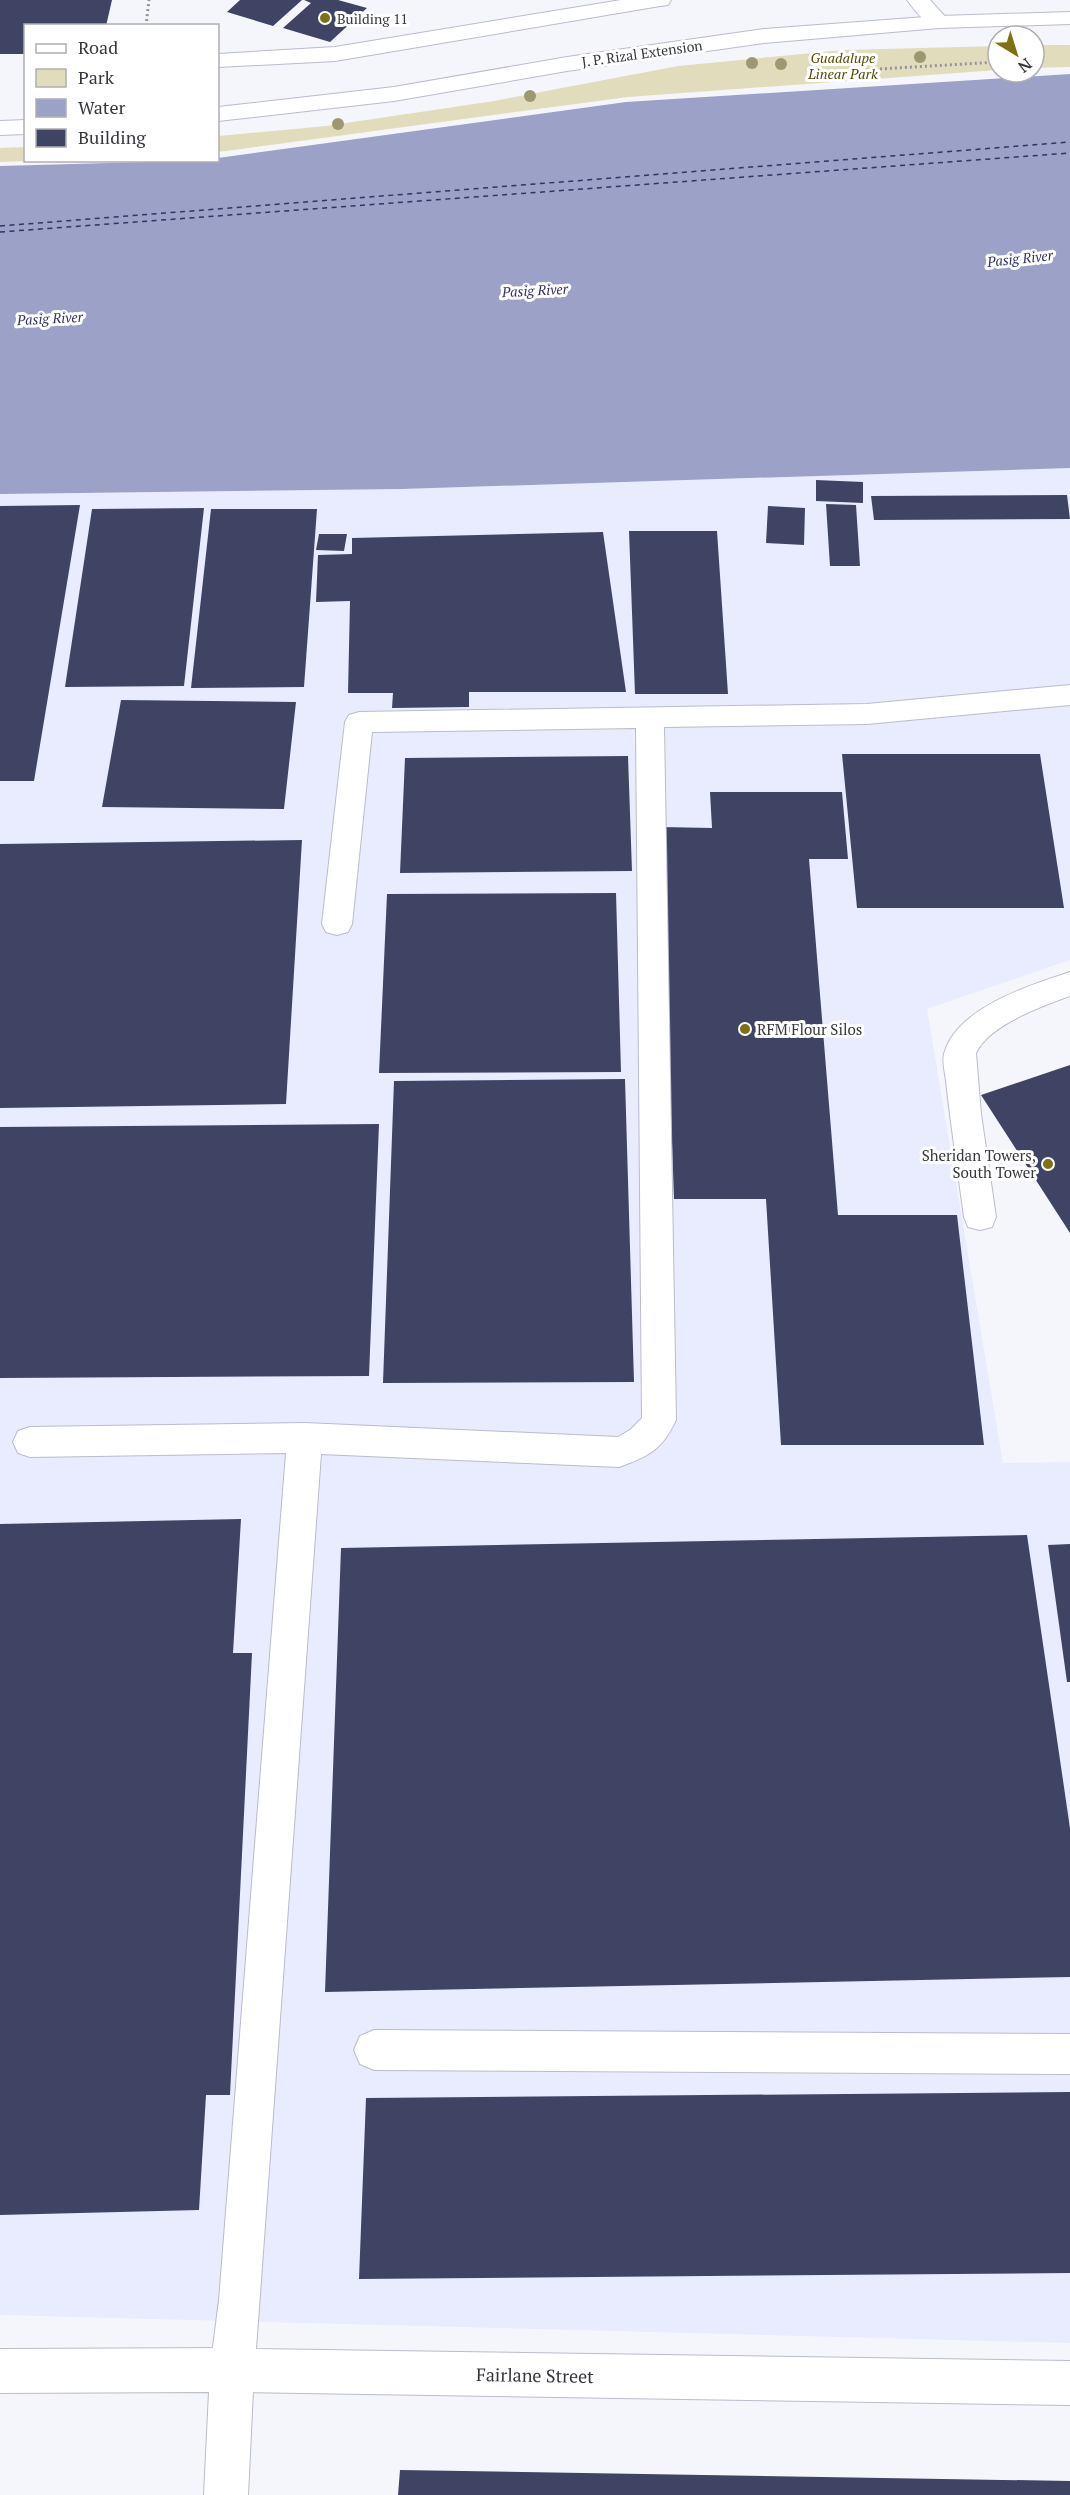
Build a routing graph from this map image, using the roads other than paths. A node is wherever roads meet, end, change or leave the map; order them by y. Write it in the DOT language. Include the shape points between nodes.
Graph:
graph roads {
  1 [pos="660,0"];
  2 [pos="918,0"];
  3 [pos="1070,18"];
  4 [pos="939,22"];
  5 [pos="219,61"];
  6 [pos="219,114"];
  7 [pos="24,127"];
  8 [pos="0,128"];
  9 [pos="1070,695"];
  10 [pos="650,718"];
  11 [pos="338,924"];
  12 [pos="1070,984"];
  13 [pos="980,1217"];
  14 [pos="305,1438"];
  15 [pos="30,1442"];
  16 [pos="375,2050"];
  17 [pos="1070,2054"];
  18 [pos="232,2370"];
  19 [pos="0,2371"];
  20 [pos="1070,2383"];
  21 [pos="226,2495"];
  1 -- 5 [label="main road" via="335,54"];
  2 -- 4 [label="main road"];
  3 -- 4 [label="main road, J. P. Rizal Extension"];
  4 -- 6 [label="main road, J. P. Rizal Extension" via="764,36 394,94"];
  7 -- 8 [label="main road"];
  9 -- 10 [label="main road" via="867,714"];
  10 -- 11 [label="main road" via="359,722"];
  10 -- 14 [label="main road" via="659,1420 651,1435 638,1446 619,1452"];
  12 -- 13 [label="main road" via="1028,998 995,1017 970,1036 960,1053"];
  14 -- 15 [label="main road"];
  14 -- 18 [label="main road"];
  16 -- 17 [label="main road"];
  18 -- 19 [label="main road, Fairlane Street"];
  18 -- 20 [label="main road, Fairlane Street"];
  18 -- 21 [label="main road"];
}
